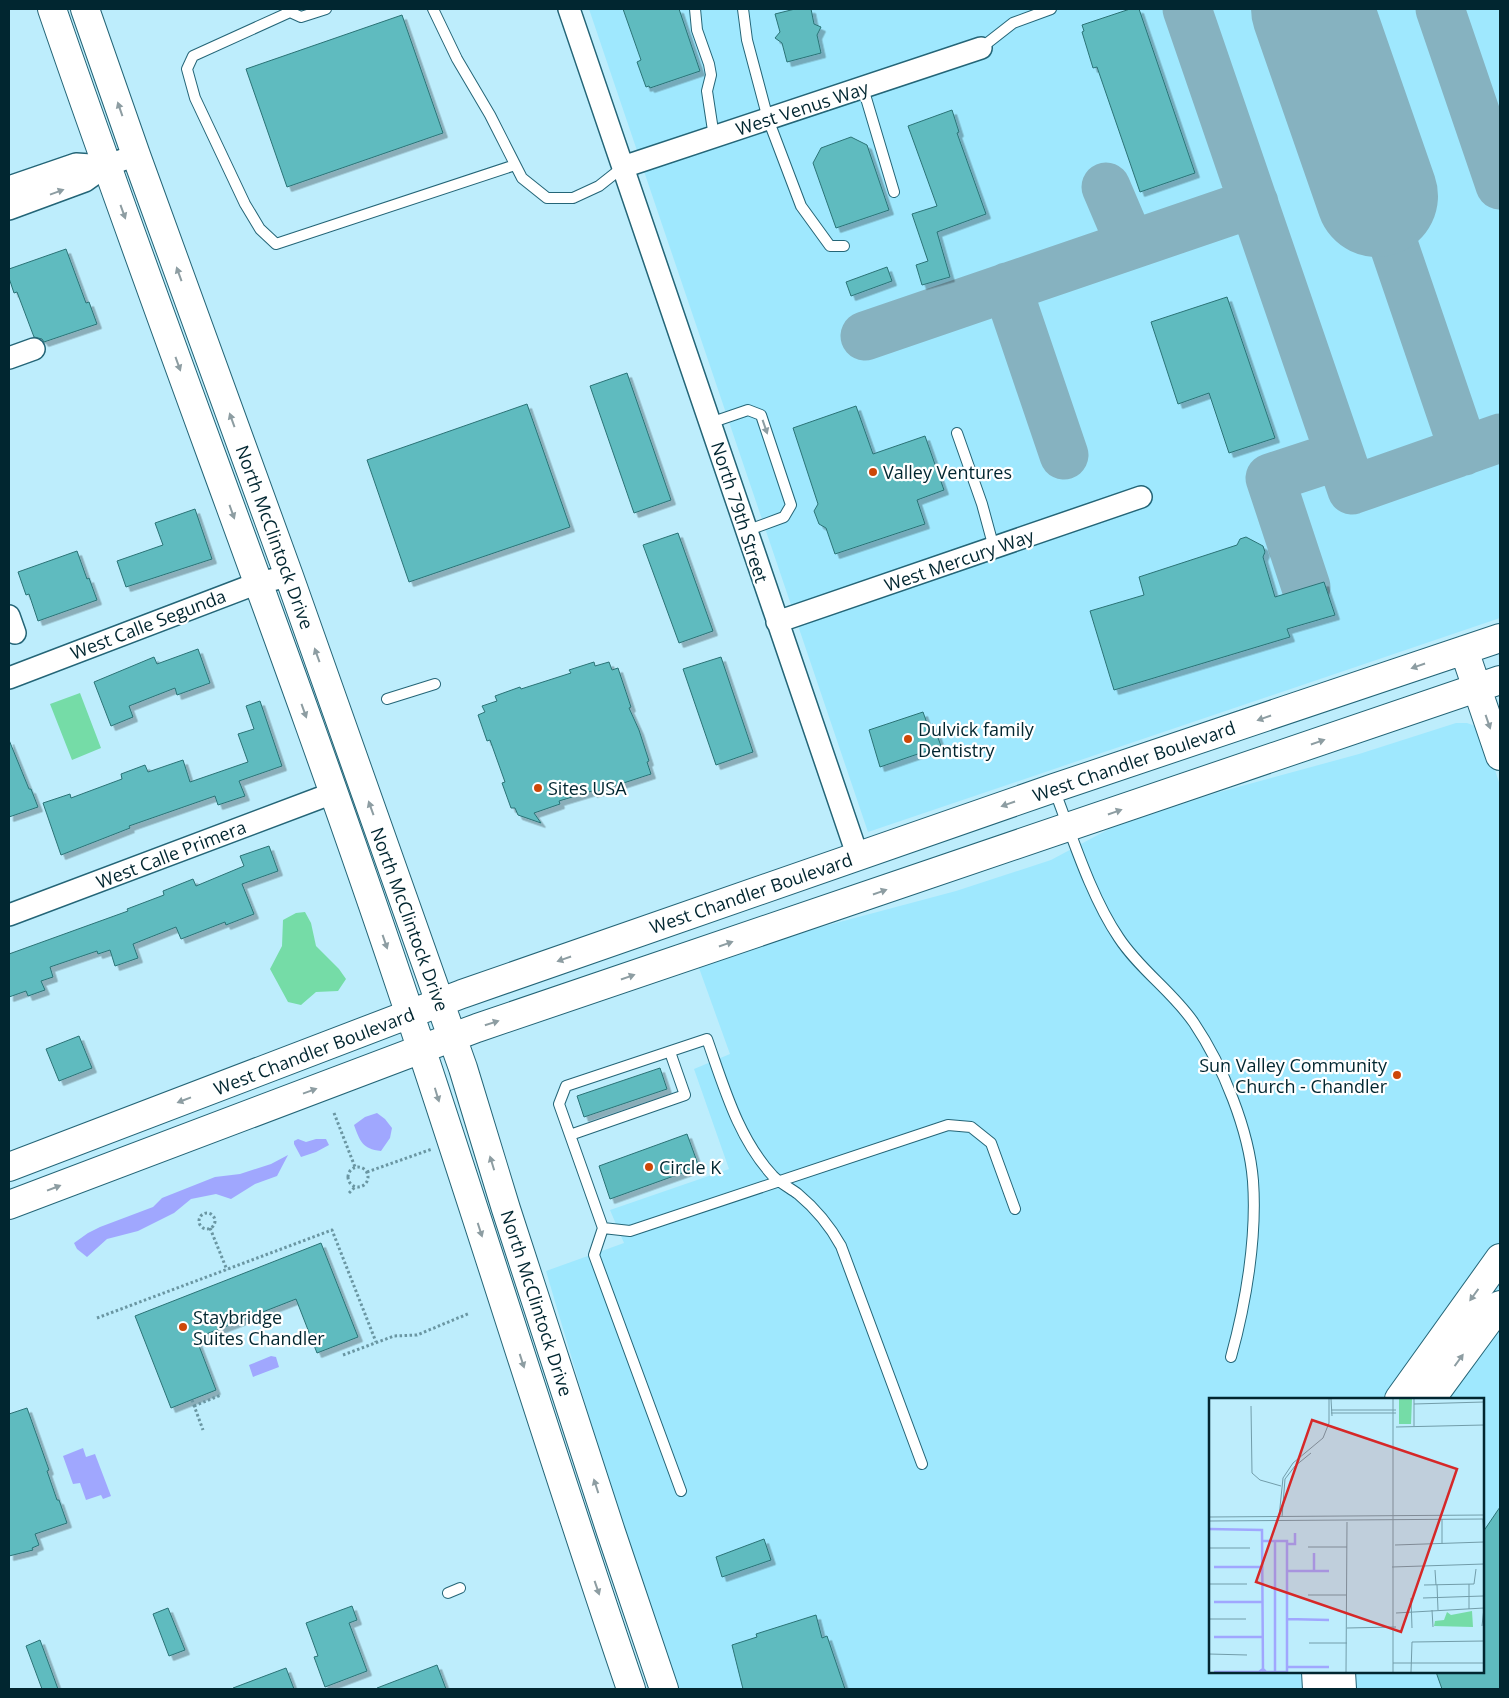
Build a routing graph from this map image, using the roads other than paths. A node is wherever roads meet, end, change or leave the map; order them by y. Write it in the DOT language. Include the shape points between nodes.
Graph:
graph roads {
  1 [pos="52,9"];
  2 [pos="84,9"];
  3 [pos="326,9"];
  4 [pos="433,9"];
  5 [pos="569,9"];
  6 [pos="695,9"];
  7 [pos="743,9"];
  8 [pos="1051,9"];
  9 [pos="289,11"];
  10 [pos="61,36"];
  11 [pos="981,48"];
  12 [pos="863,88"];
  13 [pos="768,119"];
  14 [pos="714,137"];
  15 [pos="136,155"];
  16 [pos="515,165"];
  17 [pos="106,166"];
  18 [pos="623,168"];
  19 [pos="9,187"];
  20 [pos="894,192"];
  21 [pos="10,206"];
  22 [pos="844,246"];
  23 [pos="34,349"];
  24 [pos="10,353"];
  25 [pos="710,423"];
  26 [pos="957,433"];
  27 [pos="1141,498"];
  28 [pos="746,531"];
  29 [pos="994,548"];
  30 [pos="289,576"];
  31 [pos="258,583"];
  32 [pos="777,622"];
  33 [pos="1498,647"];
  34 [pos="1464,650"];
  35 [pos="9,678"];
  36 [pos="435,684"];
  37 [pos="1489,684"];
  38 [pos="387,699"];
  39 [pos="1500,756"];
  40 [pos="1054,788"];
  41 [pos="333,793"];
  42 [pos="1069,828"];
  43 [pos="858,857"];
  44 [pos="9,915"];
  45 [pos="440,1003"];
  46 [pos="409,1014"];
  47 [pos="452,1037"];
  48 [pos="422,1049"];
  49 [pos="670,1052"];
  50 [pos="570,1135"];
  51 [pos="9,1167"];
  52 [pos="780,1181"];
  53 [pos="9,1205"];
  54 [pos="1015,1209"];
  55 [pos="602,1228"];
  56 [pos="1500,1258"];
  57 [pos="1500,1305"];
  58 [pos="1231,1357"];
  59 [pos="1400,1398"];
  60 [pos="1431,1398"];
  61 [pos="922,1464"];
  62 [pos="681,1491"];
  63 [pos="611,1532"];
  64 [pos="581,1542"];
  65 [pos="460,1588"];
  66 [pos="448,1592"];
  67 [pos="1316,1673"];
  68 [pos="1341,1673"];
  69 [pos="631,1689"];
  70 [pos="664,1689"];
  71 [pos="1317,1689"];
  72 [pos="1342,1689"];
  1 -- 10 [label="main road, North McClintock Drive"];
  2 -- 10 [label="street" via="75,12"];
  15 -- 2 [label="main road, North McClintock Drive, one-way"];
  3 -- 9 [label="lane" via="301,17"];
  4 -- 16 [label="lane"];
  5 -- 18 [label="street, North 79th Street"];
  6 -- 14 [label="lane" via="711,75 706,91"];
  7 -- 13 [label="lane"];
  8 -- 11 [label="lane" via="1013,23"];
  9 -- 16 [label="lane" via="194,56 187,69 195,98 245,204 260,229 276,244"];
  10 -- 17 [label="main road, North McClintock Drive"];
  11 -- 12 [label="street, West Venus Way"];
  12 -- 13 [label="street, West Venus Way"];
  12 -- 20 [label="lane"];
  13 -- 14 [label="street, West Venus Way"];
  13 -- 22 [label="lane" via="801,206 830,246"];
  14 -- 18 [label="street, West Venus Way"];
  15 -- 17 [label="street"];
  30 -- 15 [label="main road, North McClintock Drive, one-way"];
  16 -- 18 [label="lane" via="522,178 548,198 573,198 599,186"];
  17 -- 19 [label="street" via="76,164"];
  21 -- 17 [label="street, one-way" via="85,182"];
  17 -- 31 [label="main road, North McClintock Drive, one-way"];
  18 -- 25 [label="street, North 79th Street"];
  23 -- 24 [label="street"];
  25 -- 28 [label="street, North 79th Street"];
  25 -- 28 [label="lane, one-way" via="748,410 761,415 792,504 784,518"];
  26 -- 29 [label="lane"];
  27 -- 29 [label="street, West Mercury Way"];
  28 -- 32 [label="street, North 79th Street"];
  29 -- 32 [label="street, West Mercury Way"];
  30 -- 31 [label="street, West Calle Segunda"];
  45 -- 30 [label="main road, North McClintock Drive, one-way"];
  31 -- 35 [label="street, West Calle Segunda"];
  31 -- 41 [label="main road, North McClintock Drive, one-way"];
  32 -- 43 [label="street, North 79th Street"];
  33 -- 34 [label="main road, West Chandler Boulevard"];
  34 -- 37 [label="main road"];
  34 -- 40 [label="main road, West Chandler Boulevard, one-way"];
  36 -- 38 [label="lane"];
  37 -- 39 [label="main road, one-way"];
  42 -- 37 [label="main road, West Chandler Boulevard, one-way"];
  40 -- 42 [label="lane"];
  40 -- 43 [label="main road, West Chandler Boulevard, one-way"];
  41 -- 44 [label="street, West Calle Primera"];
  41 -- 46 [label="main road, North McClintock Drive, one-way"];
  47 -- 42 [label="main road, West Chandler Boulevard, one-way"];
  42 -- 58 [label="lane" via="1118,938 1194,1024 1234,1102 1249,1155 1254,1207 1244,1298"];
  43 -- 45 [label="main road, West Chandler Boulevard, one-way"];
  45 -- 46 [label="main road, West Chandler Boulevard"];
  45 -- 47 [label="main road, North McClintock Drive"];
  46 -- 48 [label="main road, North McClintock Drive"];
  46 -- 51 [label="main road, West Chandler Boulevard, one-way"];
  47 -- 48 [label="main road, West Chandler Boulevard"];
  63 -- 47 [label="main road, North McClintock Drive, one-way"];
  53 -- 48 [label="main road, West Chandler Boulevard, one-way"];
  48 -- 64 [label="main road, North McClintock Drive, one-way"];
  49 -- 50 [label="lane" via="566,1086 559,1104"];
  49 -- 50 [label="lane" via="685,1096"];
  49 -- 52 [label="lane" via="707,1039 737,1122 756,1153"];
  50 -- 55 [label="lane"];
  52 -- 54 [label="lane" via="948,1125 963,1126 971,1128 990,1143"];
  52 -- 55 [label="lane" via="630,1231"];
  52 -- 61 [label="lane" via="817,1212 842,1246"];
  55 -- 62 [label="lane" via="594,1255"];
  56 -- 59 [label="main road, one-way"];
  60 -- 57 [label="main road, one-way"];
  63 -- 64 [label="main road"];
  63 -- 70 [label="main road, North McClintock Drive"];
  64 -- 69 [label="main road, North McClintock Drive, one-way"];
  65 -- 66 [label="lane"];
  67 -- 71 [label="main road"];
  68 -- 72 [label="main road"];
}
